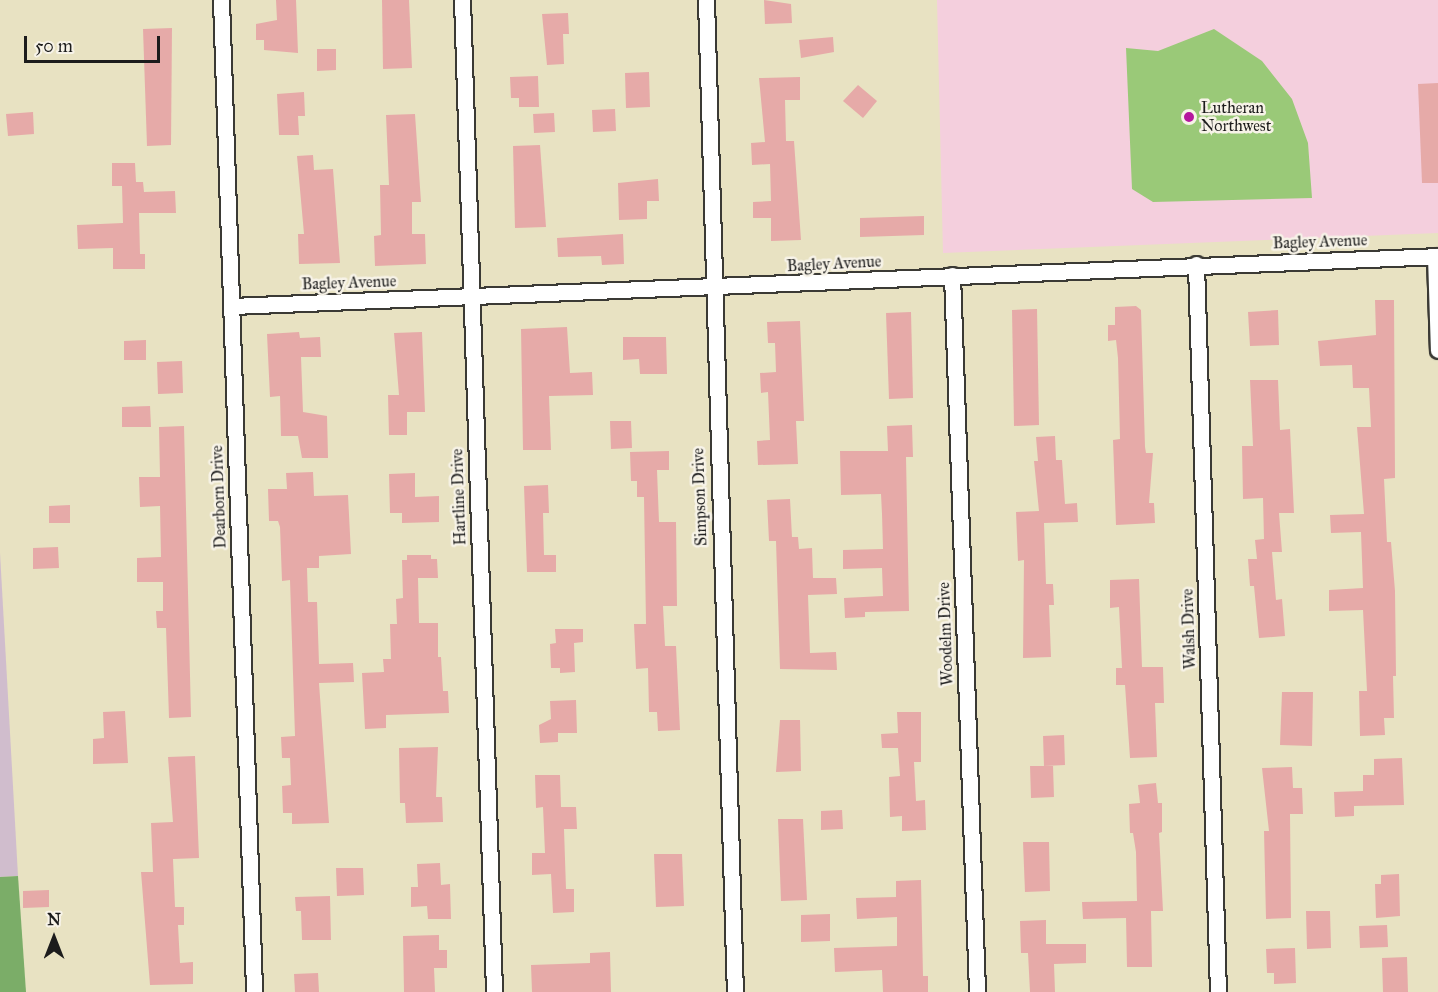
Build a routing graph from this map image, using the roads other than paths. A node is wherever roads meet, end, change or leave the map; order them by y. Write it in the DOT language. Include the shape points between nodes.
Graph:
graph roads {
  1 [pos="221,0"];
  2 [pos="462,0"];
  3 [pos="706,0"];
  4 [pos="1437,256"];
  5 [pos="1196,264"];
  6 [pos="952,275"];
  7 [pos="712,287"];
  8 [pos="471,297"];
  9 [pos="232,306"];
  10 [pos="1438,350"];
  11 [pos="254,992"];
  12 [pos="494,992"];
  13 [pos="735,992"];
  14 [pos="977,992"];
  15 [pos="1218,992"];
  1 -- 9 [label="street, Dearborn Drive"];
  2 -- 8 [label="street, Hartline Drive"];
  3 -- 7 [label="street, Simpson Drive"];
  4 -- 5 [label="street, Bagley Avenue"];
  4 -- 10 [label="street"];
  5 -- 6 [label="street, Bagley Avenue"];
  5 -- 15 [label="street, Walsh Drive"];
  6 -- 7 [label="street, Bagley Avenue"];
  6 -- 14 [label="street, Woodelm Drive"];
  7 -- 8 [label="street, Bagley Avenue"];
  7 -- 13 [label="street, Simpson Drive"];
  8 -- 9 [label="street, Bagley Avenue"];
  8 -- 12 [label="street, Hartline Drive"];
  9 -- 11 [label="street, Dearborn Drive"];
}
